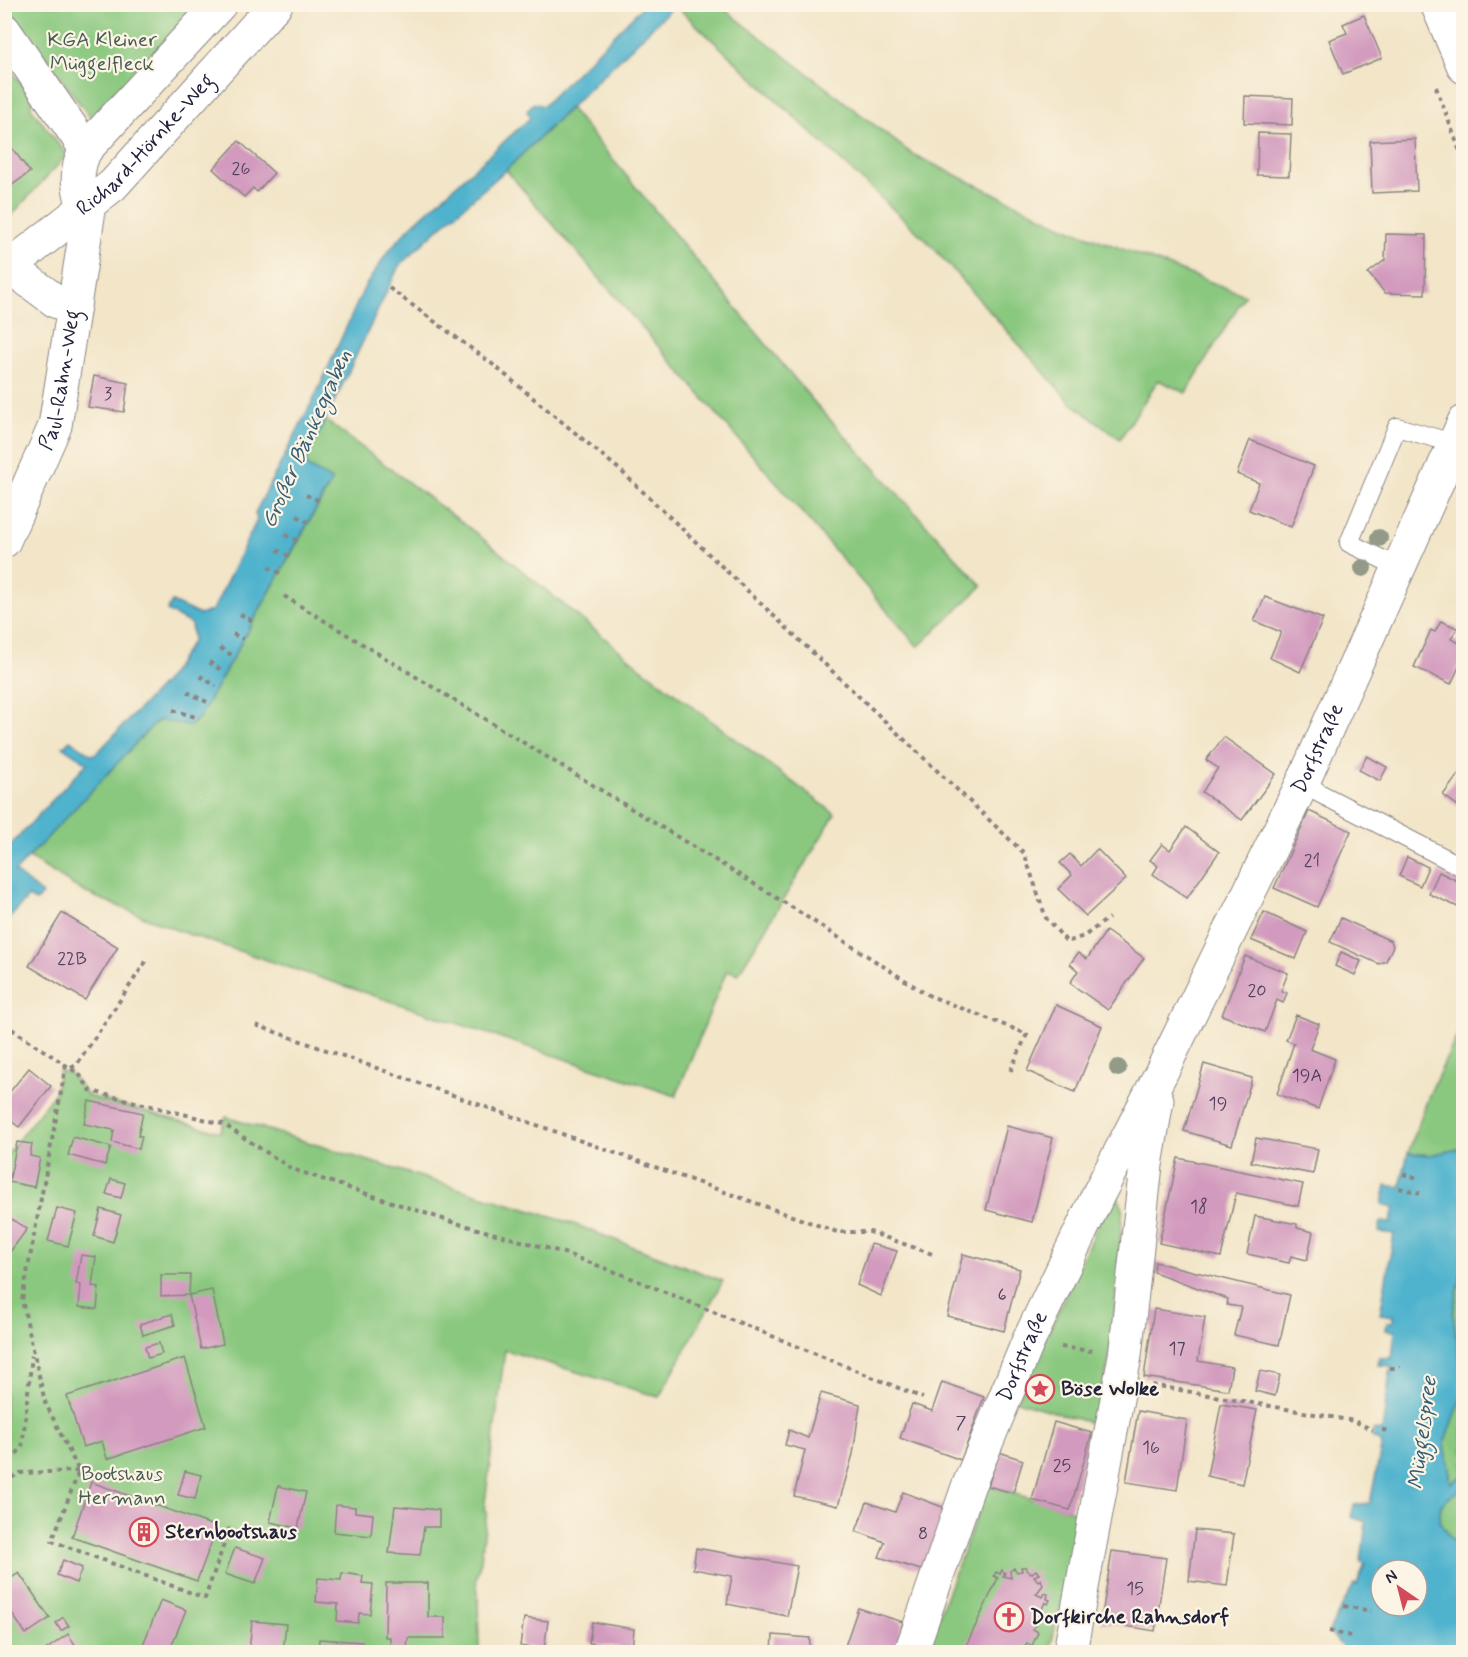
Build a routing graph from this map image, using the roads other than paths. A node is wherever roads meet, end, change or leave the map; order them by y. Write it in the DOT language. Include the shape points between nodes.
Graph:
graph roads {
  1 [pos="220,4"];
  2 [pos="276,4"];
  3 [pos="1437,4"];
  4 [pos="4,30"];
  5 [pos="1464,67"];
  6 [pos="86,148"];
  7 [pos="84,209"];
  8 [pos="7,269"];
  9 [pos="74,304"];
  10 [pos="1460,433"];
  11 [pos="4,541"];
  12 [pos="1400,568"];
  13 [pos="1304,780"];
  14 [pos="1464,868"];
  15 [pos="1161,1073"];
  16 [pos="911,1653"];
  17 [pos="1070,1653"];
  1 -- 6 [label="street, Richard-Hörnke-Weg"];
  2 -- 7 [label="street, Richard-Hörnke-Weg" via="149,147"];
  3 -- 5 [label="street"];
  4 -- 6 [label="street"];
  6 -- 7 [label="street, Paul-Rahn-Weg" via="77,174"];
  7 -- 8 [label="street, Richard-Hörnke-Weg"];
  7 -- 9 [label="street, Paul-Rahn-Weg" via="87,217"];
  8 -- 9 [label="street" via="57,302"];
  9 -- 11 [label="street, Paul-Rahn-Weg" via="55,426"];
  10 -- 12 [label="street, Dorfstraße"];
  10 -- 12 [label="lane" via="1397,427 1348,543"];
  12 -- 13 [label="street, Dorfstraße"];
  13 -- 14 [label="lane" via="1319,793"];
  13 -- 15 [label="street, Dorfstraße"];
  15 -- 16 [label="street, Dorfstraße" via="1028,1342 968,1487"];
  15 -- 17 [label="street, Dorfstraße" via="1146,1165 1125,1356"];
}
